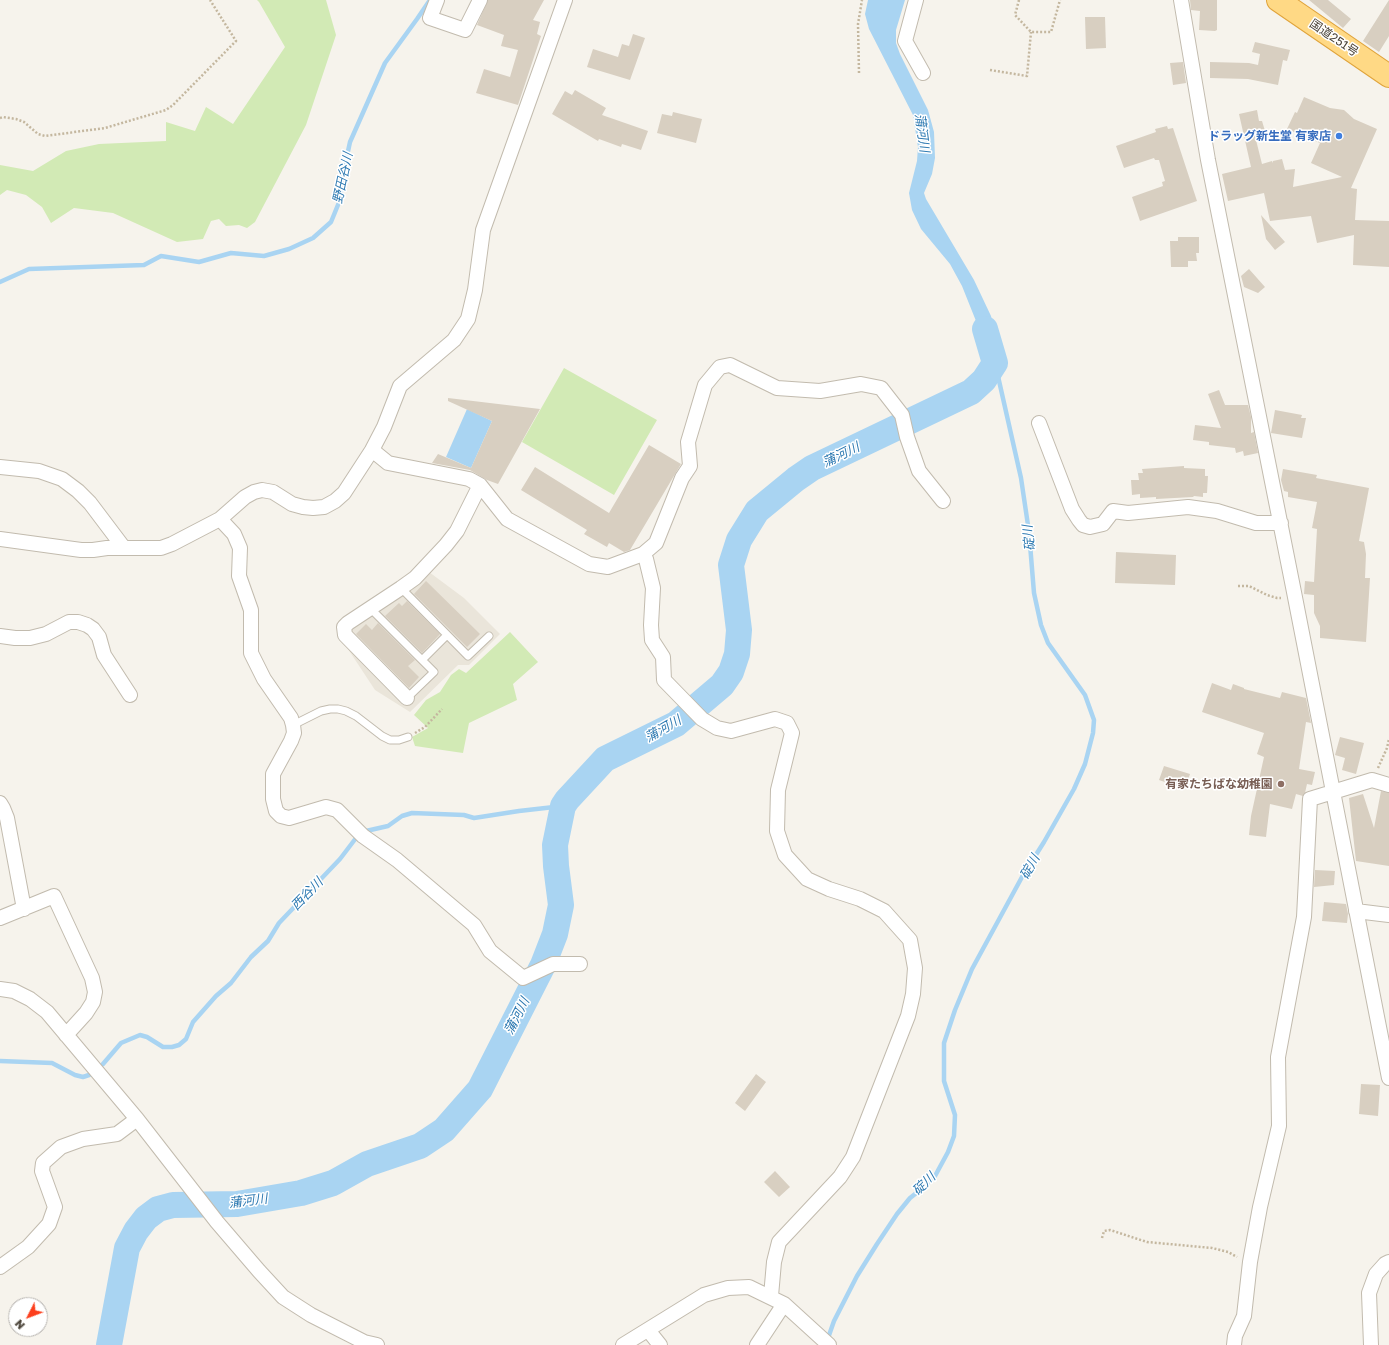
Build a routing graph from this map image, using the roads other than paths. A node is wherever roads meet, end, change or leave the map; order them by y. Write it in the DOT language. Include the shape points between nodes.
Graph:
graph roads {
  1 [pos="437,0"];
  2 [pos="480,0"];
  3 [pos="565,0"];
  4 [pos="916,0"];
  5 [pos="1180,0"];
  6 [pos="1278,0"];
  7 [pos="923,73"];
  8 [pos="1389,76"];
  9 [pos="1039,423"];
  10 [pos="372,450"];
  11 [pos="0,467"];
  12 [pos="480,485"];
  13 [pos="943,502"];
  14 [pos="220,519"];
  15 [pos="1281,523"];
  16 [pos="0,539"];
  17 [pos="124,548"];
  18 [pos="643,554"];
  19 [pos="401,588"];
  20 [pos="370,608"];
  21 [pos="447,635"];
  22 [pos="0,636"];
  23 [pos="489,636"];
  24 [pos="422,660"];
  25 [pos="130,695"];
  26 [pos="407,698"];
  27 [pos="293,725"];
  28 [pos="408,737"];
  29 [pos="1389,784"];
  30 [pos="1334,793"];
  31 [pos="0,803"];
  32 [pos="24,908"];
  33 [pos="1356,911"];
  34 [pos="1389,916"];
  35 [pos="0,918"];
  36 [pos="580,964"];
  37 [pos="0,989"];
  38 [pos="66,1035"];
  39 [pos="1388,1070"];
  40 [pos="137,1119"];
  41 [pos="1389,1262"];
  42 [pos="0,1267"];
  43 [pos="771,1296"];
  44 [pos="784,1304"];
  45 [pos="648,1330"];
  46 [pos="825,1342"];
  47 [pos="367,1344"];
  48 [pos="623,1345"];
  49 [pos="660,1345"];
  50 [pos="757,1345"];
  51 [pos="1234,1345"];
  52 [pos="1371,1345"];
  1 -- 2 [label="street" via="430,18 465,30"];
  3 -- 10 [label="street" via="483,230 475,290 468,319 454,340 400,386"];
  4 -- 7 [label="street" via="905,41"];
  5 -- 15 [label="street" via="1208,160"];
  6 -- 8 [label="highway, 国道251号"];
  9 -- 15 [label="street" via="1072,509 1083,525 1090,527 1103,524 1113,511 1128,513 1188,508 1217,511 1256,523"];
  10 -- 12 [label="street" via="388,463 469,479"];
  10 -- 14 [label="street" via="344,493 324,507 313,508 292,504 273,492 262,490 245,497"];
  11 -- 17 [label="street" via="39,471 62,479 90,503"];
  12 -- 18 [label="street" via="507,519 589,564 608,567"];
  12 -- 19 [label="street" via="457,531 415,578"];
  13 -- 18 [label="street" via="919,470 902,415 881,388 861,384 820,391 777,388 730,365 720,367 705,385 688,442 690,466 682,478 656,543"];
  14 -- 17 [label="street" via="161,548"];
  14 -- 27 [label="street" via="234,534 240,548 239,576 251,610 251,653"];
  15 -- 30 [label="street"];
  16 -- 17 [label="street" via="81,550"];
  18 -- 43 [label="street" via="653,588 652,640 664,657 664,680 702,719 717,728 731,731 775,719 787,723 792,733 778,790 777,831 785,854 807,879 884,911 910,940 915,968 908,1016 853,1158 840,1177 779,1242 774,1262"];
  19 -- 20 [label="street"];
  19 -- 21 [label="lane"];
  20 -- 24 [label="lane"];
  20 -- 26 [label="street" via="344,627 345,635"];
  21 -- 23 [label="lane" via="468,656"];
  21 -- 24 [label="lane"];
  22 -- 25 [label="street" via="30,638 46,634 69,622 86,625 99,637 104,655"];
  24 -- 26 [label="lane" via="434,672"];
  27 -- 28 [label="lane" via="321,711 338,709 356,716 390,740"];
  27 -- 36 [label="street" via="291,741 273,774 273,799 276,811 281,816 289,818 326,807 337,810 361,834 397,860 474,925 490,951 523,978 553,964"];
  29 -- 30 [label="street" via="1372,780"];
  30 -- 33 [label="street"];
  30 -- 51 [label="street" via="1310,799 1304,917 1278,1057 1279,1126 1260,1207 1244,1316"];
  31 -- 32 [label="street" via="7,818"];
  32 -- 35 [label="street"];
  32 -- 38 [label="street" via="54,896 92,978 95,992 93,1002"];
  33 -- 34 [label="street"];
  33 -- 39 [label="street"];
  37 -- 38 [label="street" via="30,999 47,1012"];
  38 -- 40 [label="street"];
  40 -- 42 [label="street" via="117,1134 83,1139 61,1147 43,1163 42,1171 55,1207 49,1224 28,1248"];
  40 -- 47 [label="street" via="217,1222 283,1297 311,1315"];
  41 -- 52 [label="street" via="1376,1274 1369,1293"];
  43 -- 44 [label="street"];
  43 -- 45 [label="street" via="749,1287 728,1288 704,1295"];
  44 -- 46 [label="street"];
  44 -- 50 [label="street"];
  45 -- 48 [label="street"];
  45 -- 49 [label="street"];
}
